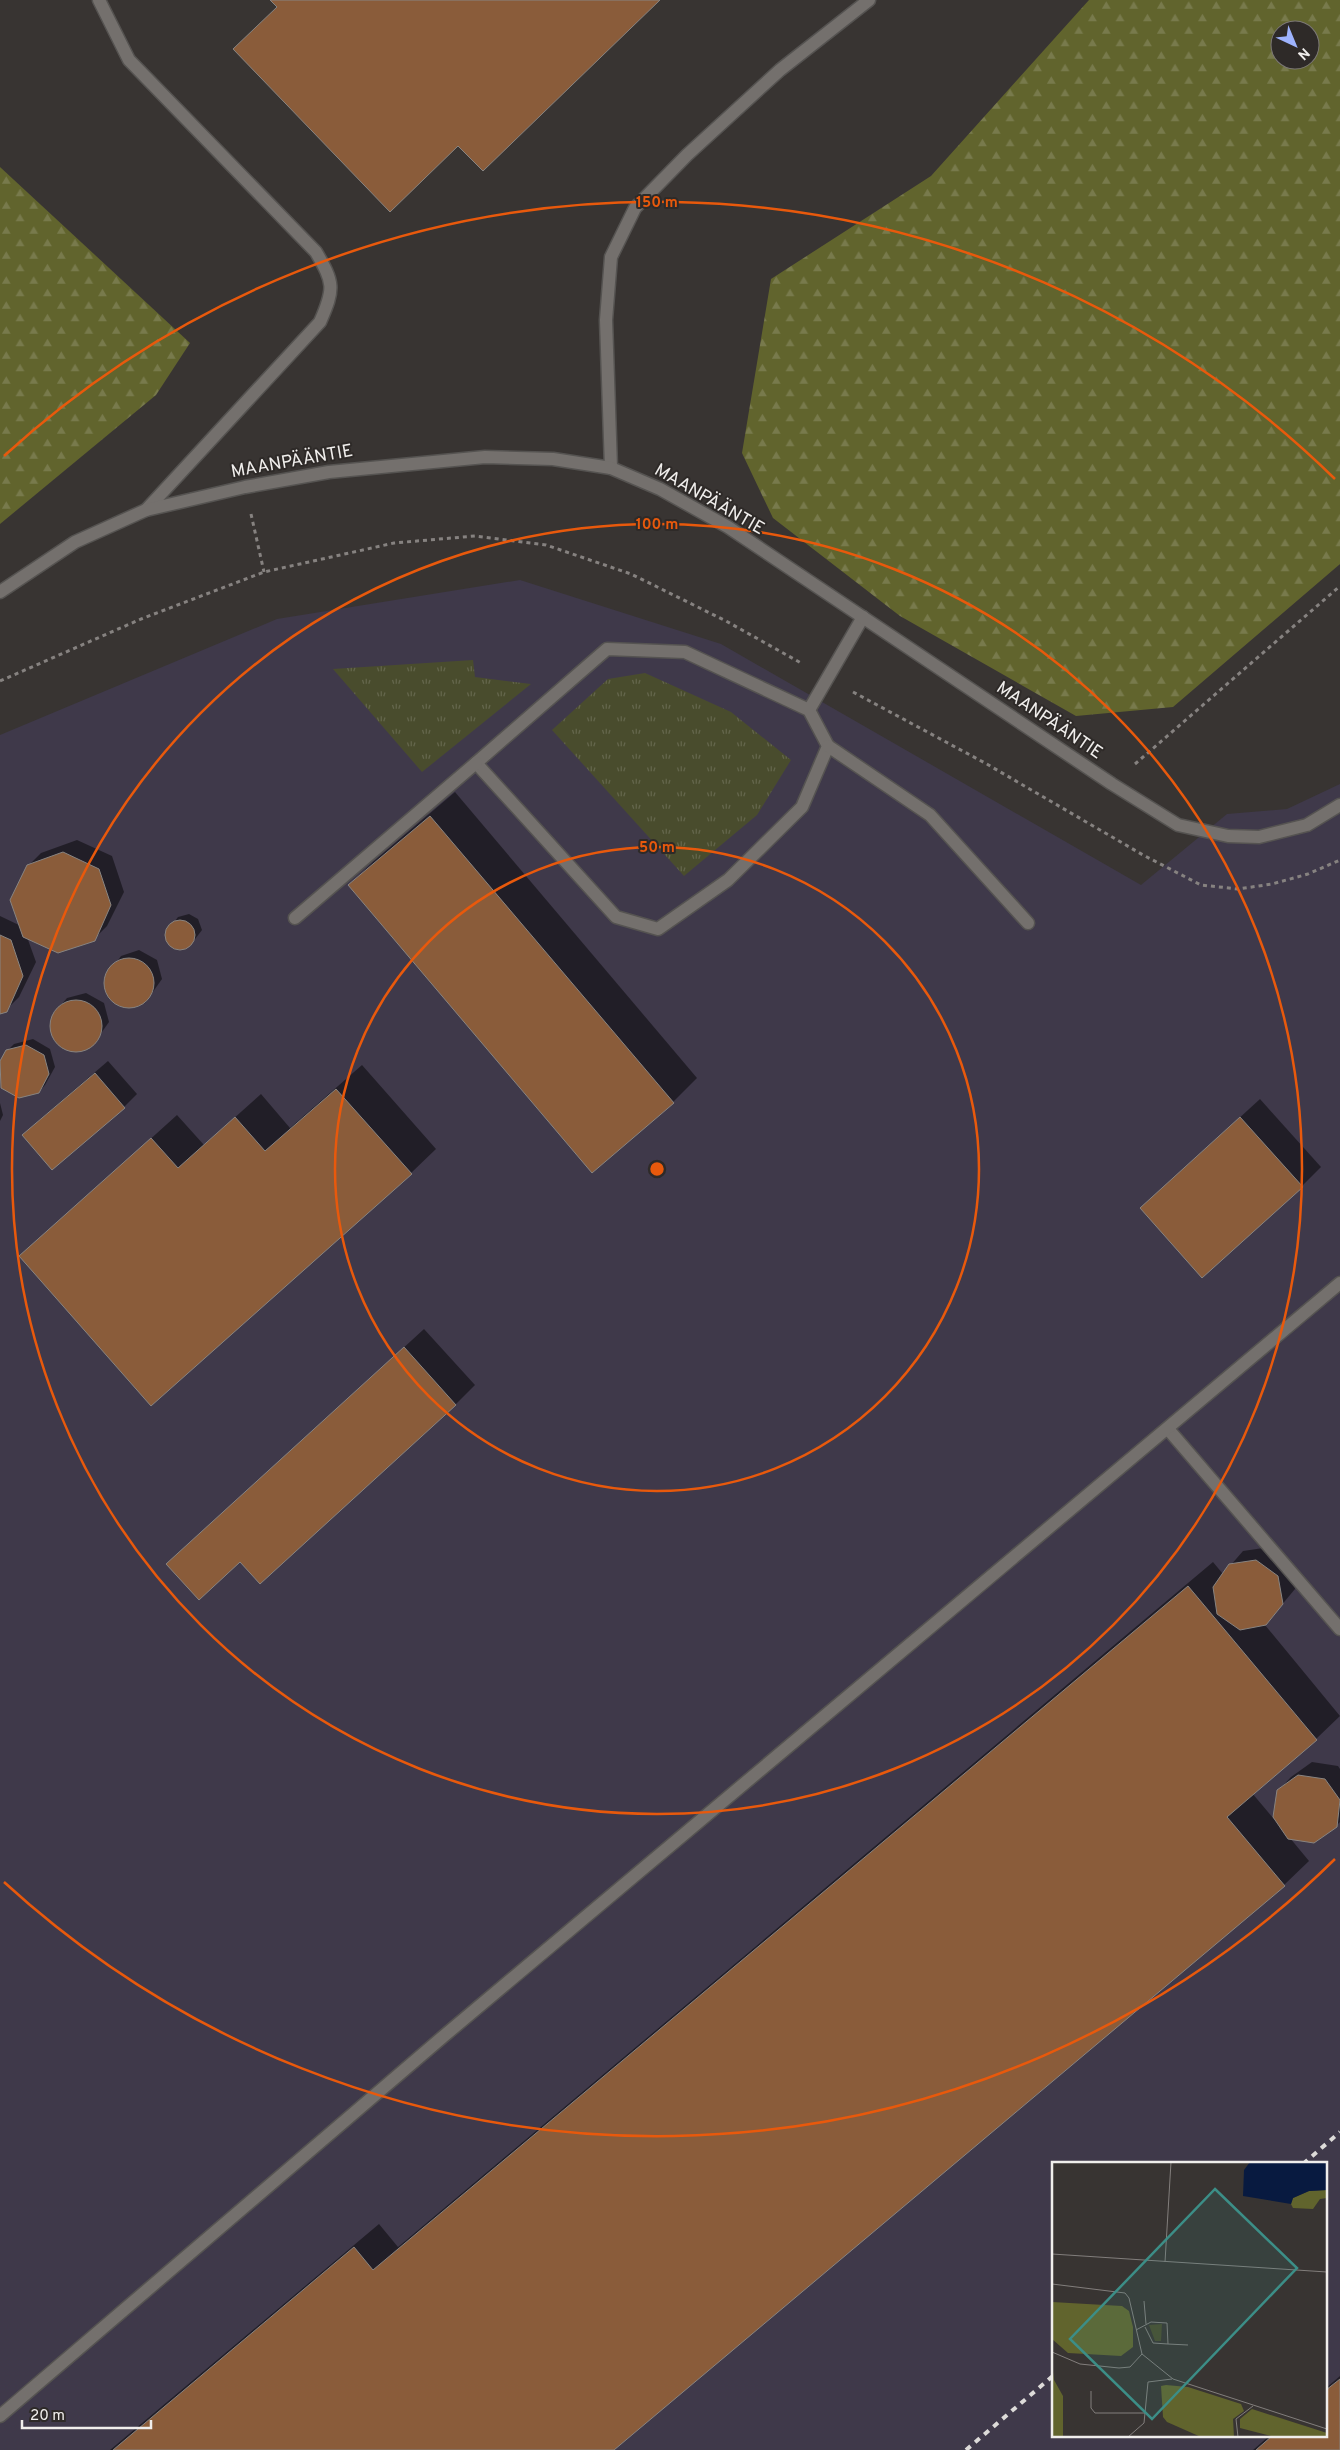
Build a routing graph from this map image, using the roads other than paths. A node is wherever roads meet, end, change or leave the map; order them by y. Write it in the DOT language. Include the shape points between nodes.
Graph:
graph roads {
  1 [pos="99,0"];
  2 [pos="869,0"];
  3 [pos="611,468"];
  4 [pos="146,510"];
  5 [pos="0,592"];
  6 [pos="863,617"];
  7 [pos="809,710"];
  8 [pos="828,746"];
  9 [pos="476,764"];
  10 [pos="1340,805"];
  11 [pos="295,918"];
  12 [pos="1028,923"];
  13 [pos="1340,1284"];
  14 [pos="1168,1429"];
  15 [pos="1340,1629"];
  16 [pos="0,2416"];
  1 -- 4 [label="street" via="129,60 316,252 330,277 329,302 320,322"];
  2 -- 3 [label="street" via="780,70 634,208 612,257 606,320"];
  3 -- 4 [label="street, MAANPÄÄNTIE" via="553,459 485,457 339,471 244,487"];
  3 -- 6 [label="street, MAANPÄÄNTIE" via="660,489 728,527"];
  4 -- 5 [label="street, MAANPÄÄNTIE" via="75,542"];
  6 -- 7 [label="street"];
  6 -- 10 [label="street, MAANPÄÄNTIE" via="1178,825 1228,836 1259,837 1307,825"];
  7 -- 8 [label="street"];
  7 -- 9 [label="street" via="684,652 607,649"];
  8 -- 9 [label="street" via="802,807 728,880 658,929 616,917"];
  8 -- 12 [label="street" via="930,815"];
  9 -- 11 [label="street"];
  13 -- 14 [label="street"];
  14 -- 15 [label="street"];
  14 -- 16 [label="street" via="438,2041"];
}
